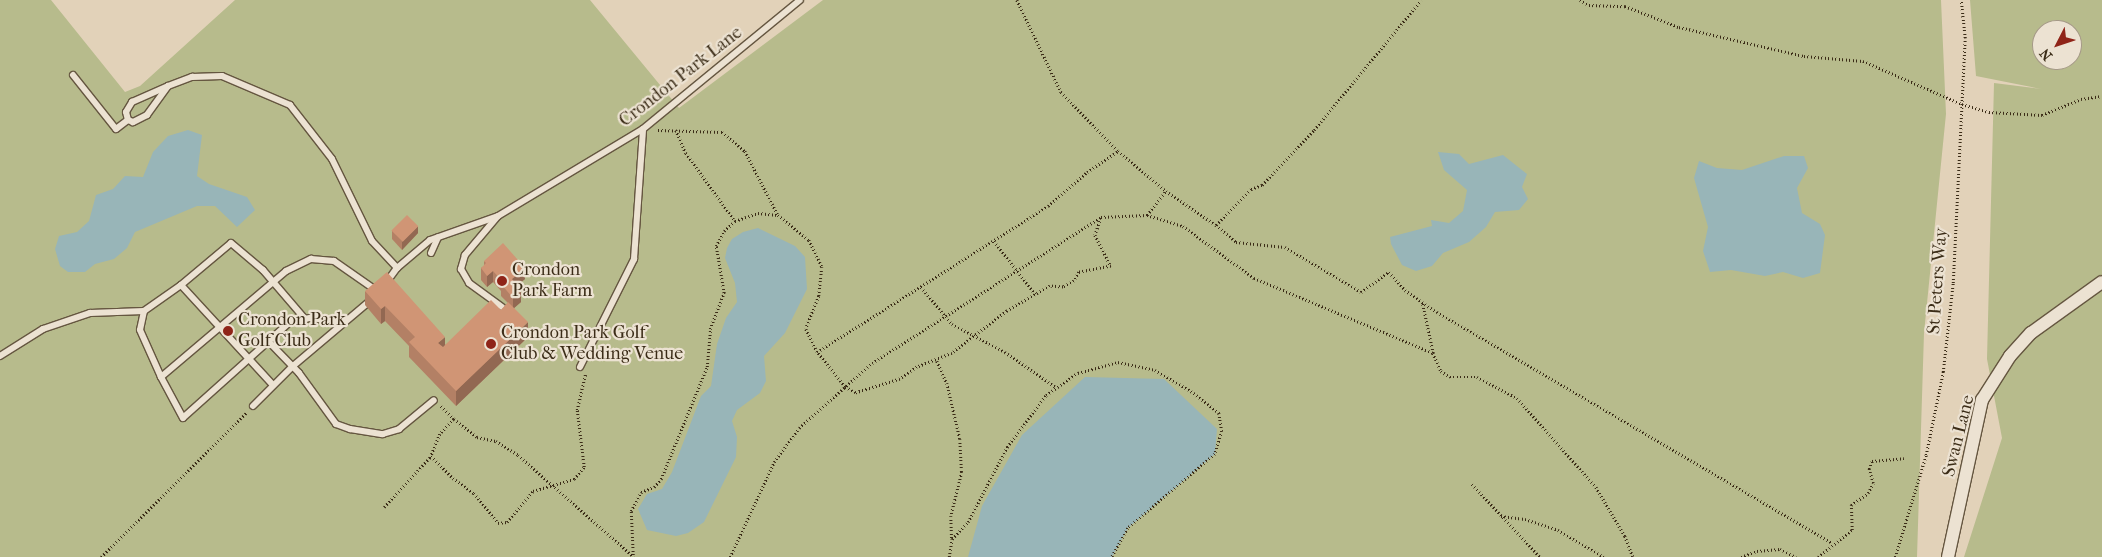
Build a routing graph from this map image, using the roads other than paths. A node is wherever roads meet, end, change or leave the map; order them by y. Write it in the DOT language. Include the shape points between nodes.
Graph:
graph roads {
  1 [pos="800,0"];
  2 [pos="73,75"];
  3 [pos="168,86"];
  4 [pos="128,120"];
  5 [pos="643,129"];
  6 [pos="498,216"];
  7 [pos="438,237"];
  8 [pos="431,253"];
  9 [pos="397,268"];
  10 [pos="273,282"];
  11 [pos="387,282"];
  12 [pos="2102,282"];
  13 [pos="181,285"];
  14 [pos="393,288"];
  15 [pos="380,293"];
  16 [pos="502,307"];
  17 [pos="144,311"];
  18 [pos="305,319"];
  19 [pos="343,324"];
  20 [pos="220,329"];
  21 [pos="269,342"];
  22 [pos="0,356"];
  23 [pos="249,360"];
  24 [pos="293,366"];
  25 [pos="580,367"];
  26 [pos="161,377"];
  27 [pos="273,384"];
  28 [pos="434,400"];
  29 [pos="253,406"];
  30 [pos="1948,557"];
  1 -- 5 [label="lane, Crondon Park Lane"];
  2 -- 4 [label="lane" via="116,129"];
  3 -- 4 [label="lane" via="147,115 133,122"];
  3 -- 4 [label="lane" via="132,102 126,112"];
  3 -- 9 [label="lane" via="192,77 222,76 290,105 332,159 372,241"];
  5 -- 6 [label="lane, Crondon Park Lane"];
  5 -- 25 [label="lane" via="634,259"];
  6 -- 7 [label="lane"];
  6 -- 16 [label="lane" via="465,254 462,269 469,283"];
  7 -- 8 [label="lane"];
  7 -- 9 [label="lane"];
  9 -- 11 [label="lane"];
  10 -- 13 [label="lane" via="231,243"];
  10 -- 15 [label="lane" via="286,271 311,260 334,261"];
  10 -- 18 [label="lane"];
  10 -- 20 [label="lane"];
  11 -- 14 [label="lane"];
  11 -- 15 [label="lane"];
  12 -- 30 [label="street, Swan Lane" via="2031,333 2010,356 1982,400"];
  13 -- 17 [label="lane"];
  13 -- 20 [label="lane"];
  15 -- 19 [label="lane"];
  17 -- 22 [label="lane" via="90,313 43,329"];
  17 -- 26 [label="lane" via="140,330"];
  18 -- 19 [label="lane"];
  18 -- 21 [label="lane" via="291,321"];
  19 -- 24 [label="lane"];
  20 -- 23 [label="lane"];
  20 -- 26 [label="lane"];
  21 -- 23 [label="lane"];
  21 -- 24 [label="lane"];
  23 -- 26 [label="lane" via="183,418"];
  23 -- 27 [label="lane"];
  24 -- 27 [label="lane"];
  24 -- 28 [label="lane" via="336,424 366,433 383,434 399,430"];
  27 -- 29 [label="lane"];
}
